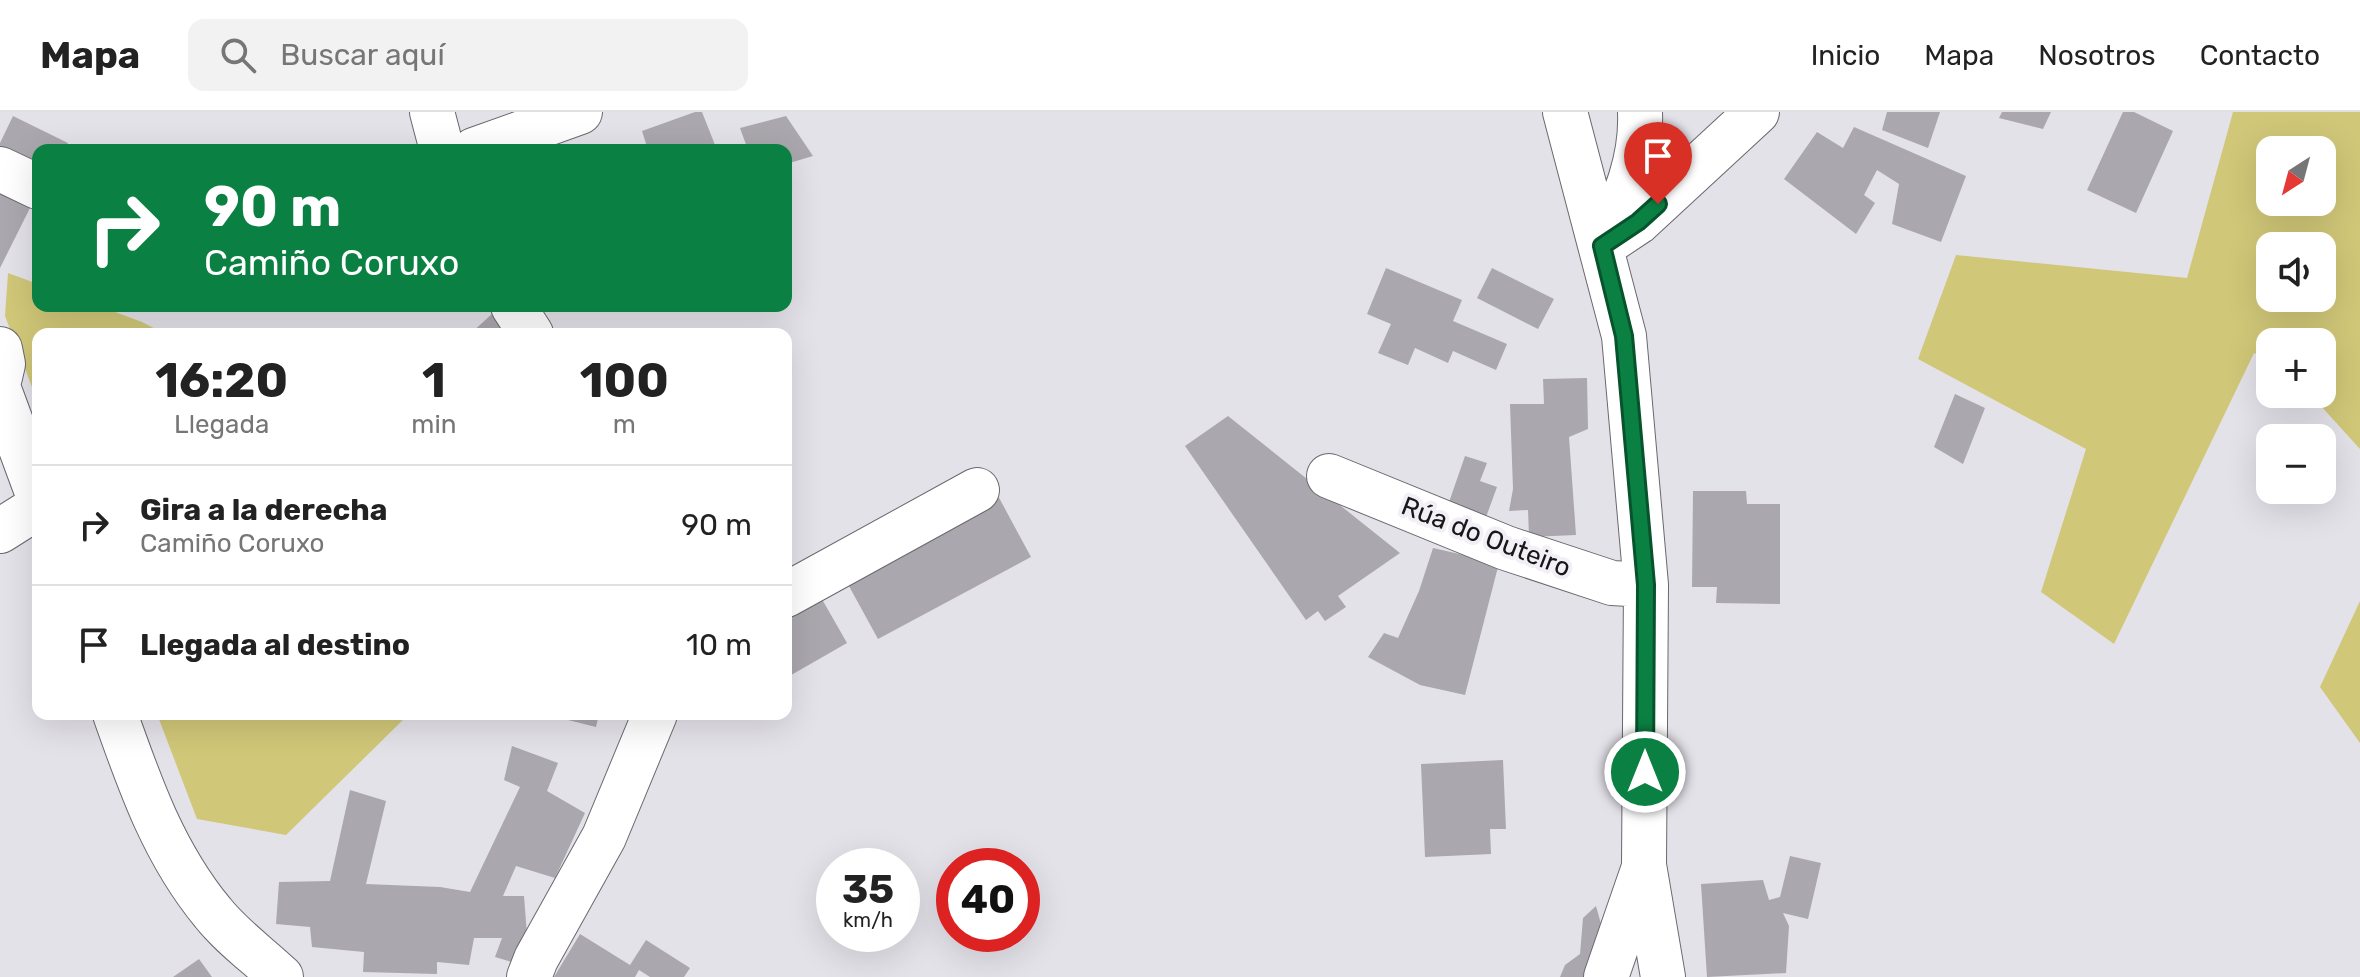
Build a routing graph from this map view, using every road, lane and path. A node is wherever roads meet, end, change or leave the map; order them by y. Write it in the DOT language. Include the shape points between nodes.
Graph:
graph roads {
  1 [pos="432,112"];
  2 [pos="580,112"];
  3 [pos="1565,112"];
  4 [pos="1640,112"];
  5 [pos="1757,112"];
  6 [pos="440,144"];
  7 [pos="491,144"];
  8 [pos="0,169"];
  9 [pos="32,184"];
  10 [pos="1602,246"];
  11 [pos="0,349"];
  12 [pos="0,377"];
  13 [pos="0,392"];
  14 [pos="1329,476"];
  15 [pos="32,479"];
  16 [pos="977,490"];
  17 [pos="32,511"];
  18 [pos="0,531"];
  19 [pos="1646,585"];
  20 [pos="792,592"];
  21 [pos="117,720"];
  22 [pos="653,720"];
  23 [pos="1644,865"];
  24 [pos="281,977"];
  25 [pos="529,977"];
  26 [pos="1606,977"];
  27 [pos="1663,977"];
  1 -- 6 [label="street"];
  2 -- 7 [label="street"];
  3 -- 10 [label="street"];
  4 -- 10 [label="street" via="1631,186"];
  5 -- 10 [label="street" via="1638,222"];
  8 -- 9 [label="street"];
  10 -- 19 [label="street" via="1624,336"];
  11 -- 12 [label="street"];
  13 -- 15 [label="street"];
  14 -- 19 [label="street, Rúa do Outeiro" via="1506,548 1612,583"];
  16 -- 20 [label="street"];
  17 -- 18 [label="street"];
  19 -- 23 [label="street"];
  21 -- 24 [label="street" via="149,809 180,869 215,916"];
  22 -- 25 [label="street" via="604,837"];
  23 -- 26 [label="street"];
  23 -- 27 [label="street"];
}
